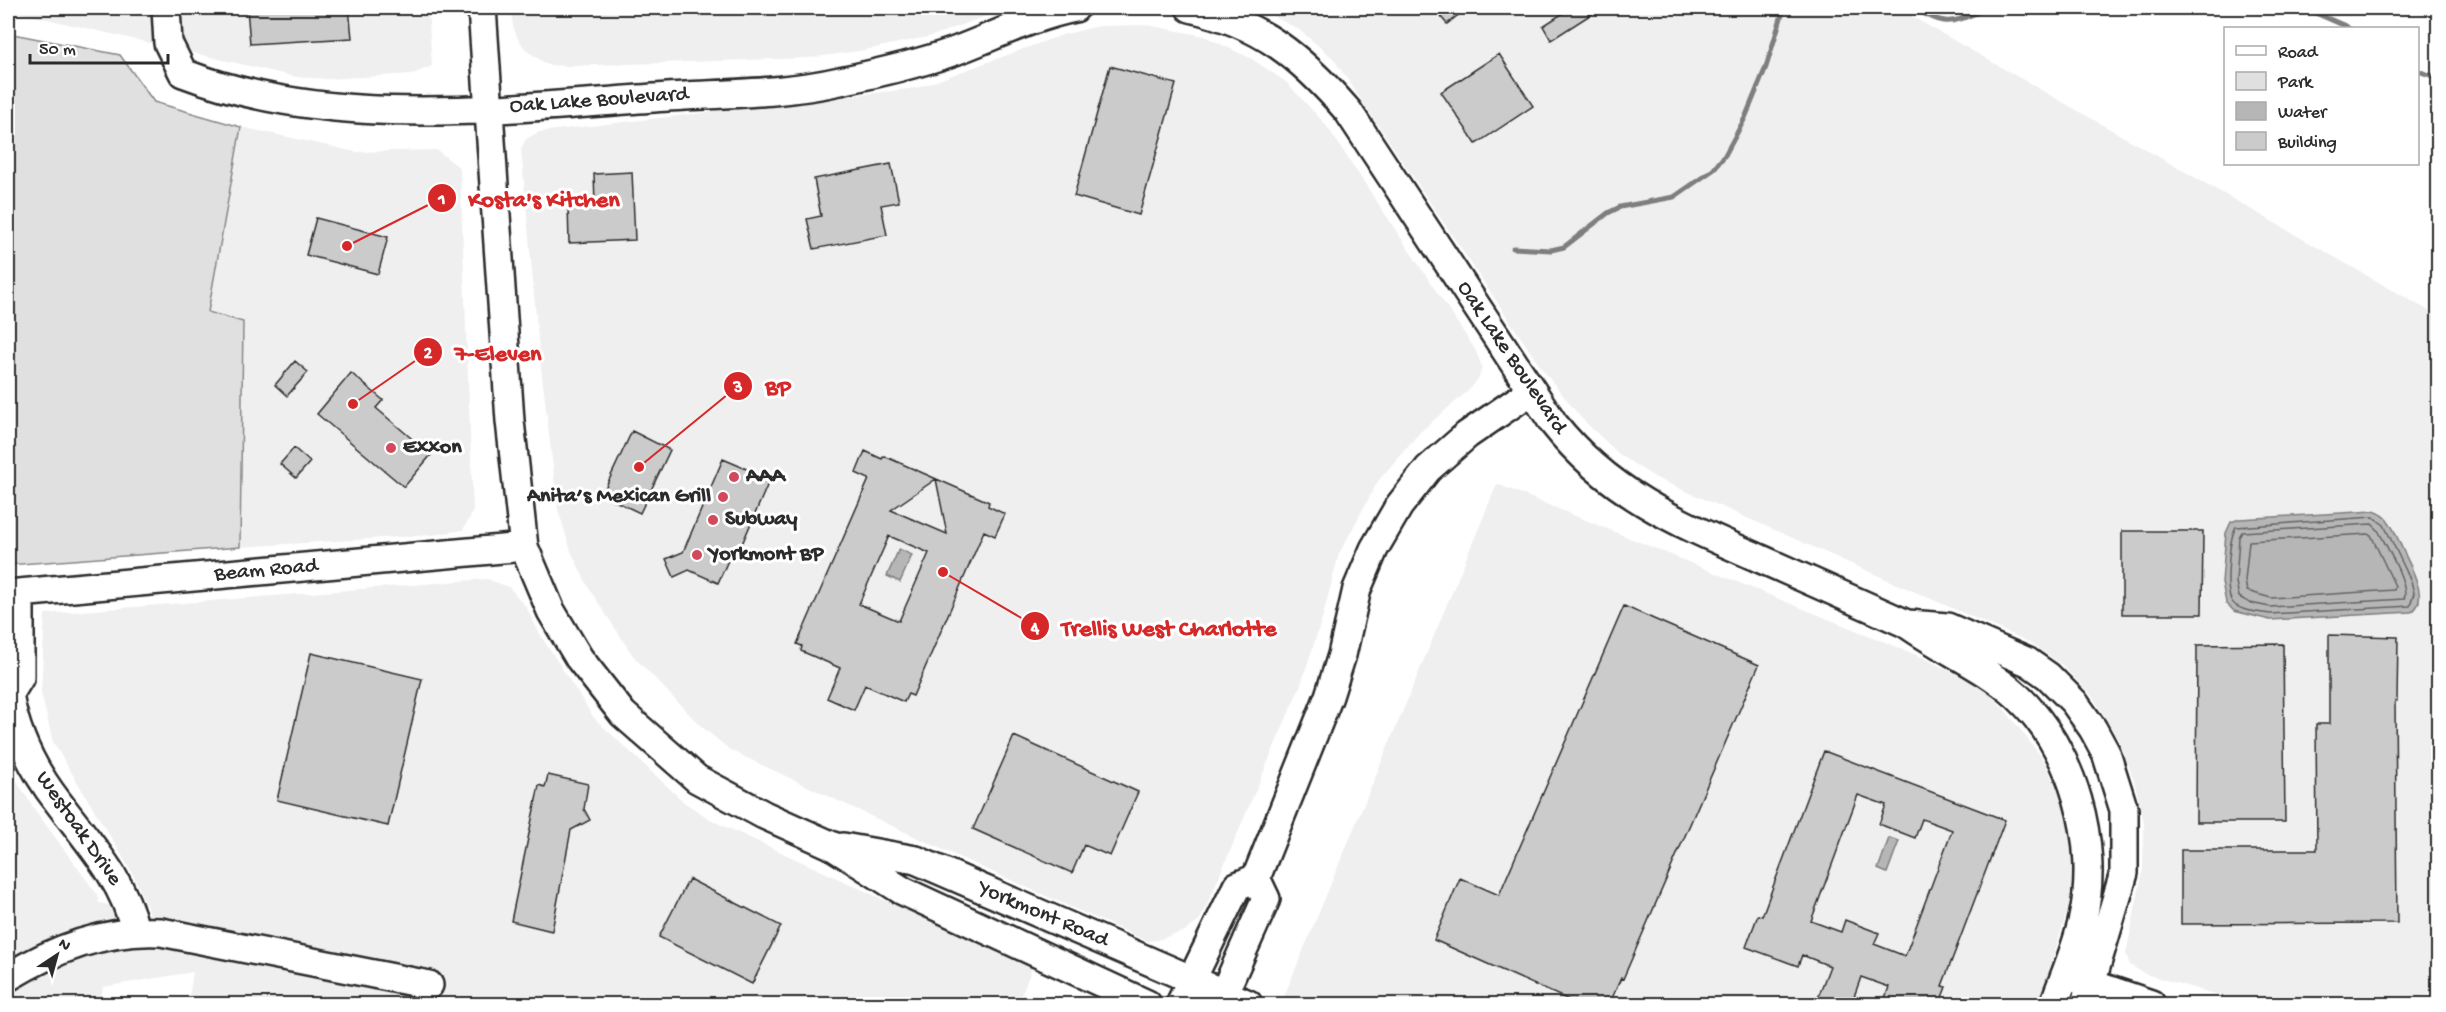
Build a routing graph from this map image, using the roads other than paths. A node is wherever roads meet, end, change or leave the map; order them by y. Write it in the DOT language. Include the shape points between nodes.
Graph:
graph roads {
  1 [pos="166,8"];
  2 [pos="482,8"];
  3 [pos="1076,8"];
  4 [pos="1190,8"];
  5 [pos="487,109"];
  6 [pos="1531,391"];
  7 [pos="524,547"];
  8 [pos="14,593"];
  9 [pos="1907,624"];
  10 [pos="8,694"];
  11 [pos="831,845"];
  12 [pos="1256,878"];
  13 [pos="135,930"];
  14 [pos="2065,974"];
  15 [pos="8,977"];
  16 [pos="1191,979"];
  17 [pos="429,985"];
  18 [pos="2088,994"];
  19 [pos="1222,999"];
  20 [pos="1147,1005"];
  21 [pos="1180,1005"];
  22 [pos="1248,1005"];
  23 [pos="2054,1005"];
  24 [pos="2151,1005"];
  1 -- 5 [label="street, Oak Lake Boulevard" via="168,43 183,73 216,86 328,108"];
  2 -- 5 [label="street, Yorkmont Road"];
  3 -- 5 [label="street, Oak Lake Boulevard" via="922,62 838,82 749,93"];
  4 -- 6 [label="street, Oak Lake Boulevard" via="1223,17 1274,41 1329,89 1348,111"];
  5 -- 7 [label="street, Yorkmont Road" via="510,421"];
  6 -- 9 [label="street, Oak Lake Boulevard" via="1564,437 1637,500 1682,524"];
  6 -- 12 [label="street" via="1467,435 1428,469 1398,506 1357,589 1329,696"];
  7 -- 8 [label="street, Beam Road"];
  7 -- 11 [label="street, Yorkmont Road" via="551,611 579,658 623,714 697,779"];
  8 -- 10 [label="street, Westoak Drive" via="20,677"];
  9 -- 14 [label="street, Oak Lake Boulevard" via="1987,672 2018,697 2053,743 2067,770 2079,803 2089,861 2083,919"];
  9 -- 18 [label="street, Oak Lake Boulevard" via="1947,627 2028,662 2074,702 2106,753 2124,810 2124,873"];
  10 -- 13 [label="street, Westoak Drive" via="20,739 32,762 108,868 125,897"];
  11 -- 16 [label="street, Yorkmont Road" via="916,860"];
  11 -- 20 [label="street, Yorkmont Road" via="903,891"];
  12 -- 16 [label="street" via="1237,886"];
  12 -- 19 [label="street" via="1266,899"];
  13 -- 15 [label="street" via="82,942"];
  13 -- 17 [label="street"];
  14 -- 18 [label="street"];
  14 -- 23 [label="street, Oak Lake Boulevard"];
  16 -- 19 [label="street, Yorkmont Road"];
  16 -- 21 [label="street"];
  18 -- 24 [label="street"];
  19 -- 22 [label="street, Yorkmont Road"];
}
